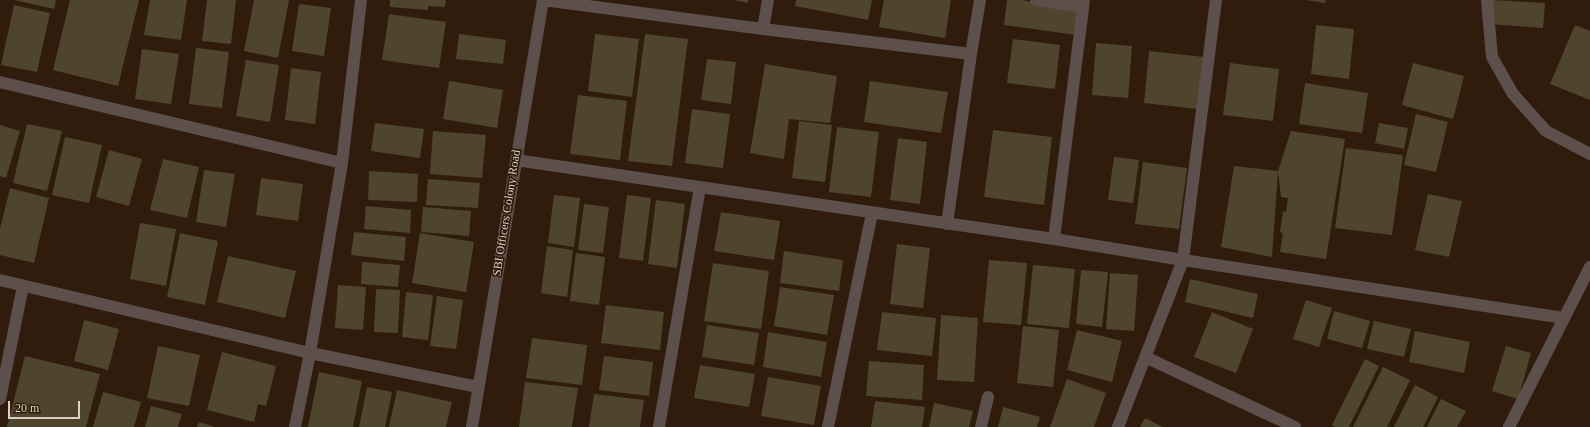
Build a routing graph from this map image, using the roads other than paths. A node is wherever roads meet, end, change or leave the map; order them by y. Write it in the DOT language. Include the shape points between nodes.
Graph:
graph roads {
  1 [pos="361,0"];
  2 [pos="543,0"];
  3 [pos="768,0"];
  4 [pos="980,0"];
  5 [pos="1036,0"];
  6 [pos="1216,0"];
  7 [pos="1487,0"];
  8 [pos="1084,4"];
  9 [pos="763,29"];
  10 [pos="971,54"];
  11 [pos="0,82"];
  12 [pos="1590,154"];
  13 [pos="516,160"];
  14 [pos="342,163"];
  15 [pos="700,187"];
  16 [pos="872,213"];
  17 [pos="947,224"];
  18 [pos="1054,239"];
  19 [pos="1183,260"];
  20 [pos="1590,267"];
  21 [pos="0,280"];
  22 [pos="23,286"];
  23 [pos="1564,318"];
  24 [pos="310,353"];
  25 [pos="1145,357"];
  26 [pos="478,387"];
  27 [pos="988,397"];
  28 [pos="0,399"];
  29 [pos="295,427"];
  30 [pos="472,427"];
  31 [pos="659,427"];
  32 [pos="828,427"];
  33 [pos="981,427"];
  34 [pos="1118,427"];
  35 [pos="1295,427"];
  36 [pos="1510,427"];
  1 -- 14 [label="street"];
  2 -- 9 [label="street"];
  2 -- 13 [label="street, SBI Officers Colony Road"];
  3 -- 9 [label="street"];
  4 -- 10 [label="street"];
  5 -- 8 [label="street"];
  6 -- 19 [label="street"];
  7 -- 12 [label="street" via="1492,57 1513,94 1546,131"];
  8 -- 18 [label="street"];
  9 -- 10 [label="street"];
  10 -- 17 [label="street"];
  11 -- 14 [label="street"];
  13 -- 15 [label="street"];
  13 -- 26 [label="street, SBI Officers Colony Road"];
  14 -- 24 [label="street"];
  15 -- 16 [label="street"];
  15 -- 31 [label="street"];
  16 -- 17 [label="street"];
  16 -- 32 [label="street"];
  17 -- 18 [label="street"];
  18 -- 19 [label="street"];
  19 -- 23 [label="street"];
  19 -- 25 [label="street"];
  20 -- 23 [label="street"];
  21 -- 22 [label="street"];
  22 -- 24 [label="street"];
  22 -- 28 [label="street"];
  23 -- 36 [label="street"];
  24 -- 26 [label="street"];
  24 -- 29 [label="street"];
  25 -- 34 [label="street"];
  25 -- 35 [label="street"];
  26 -- 30 [label="street, SBI Officers Colony Road"];
  27 -- 33 [label="street"];
}
